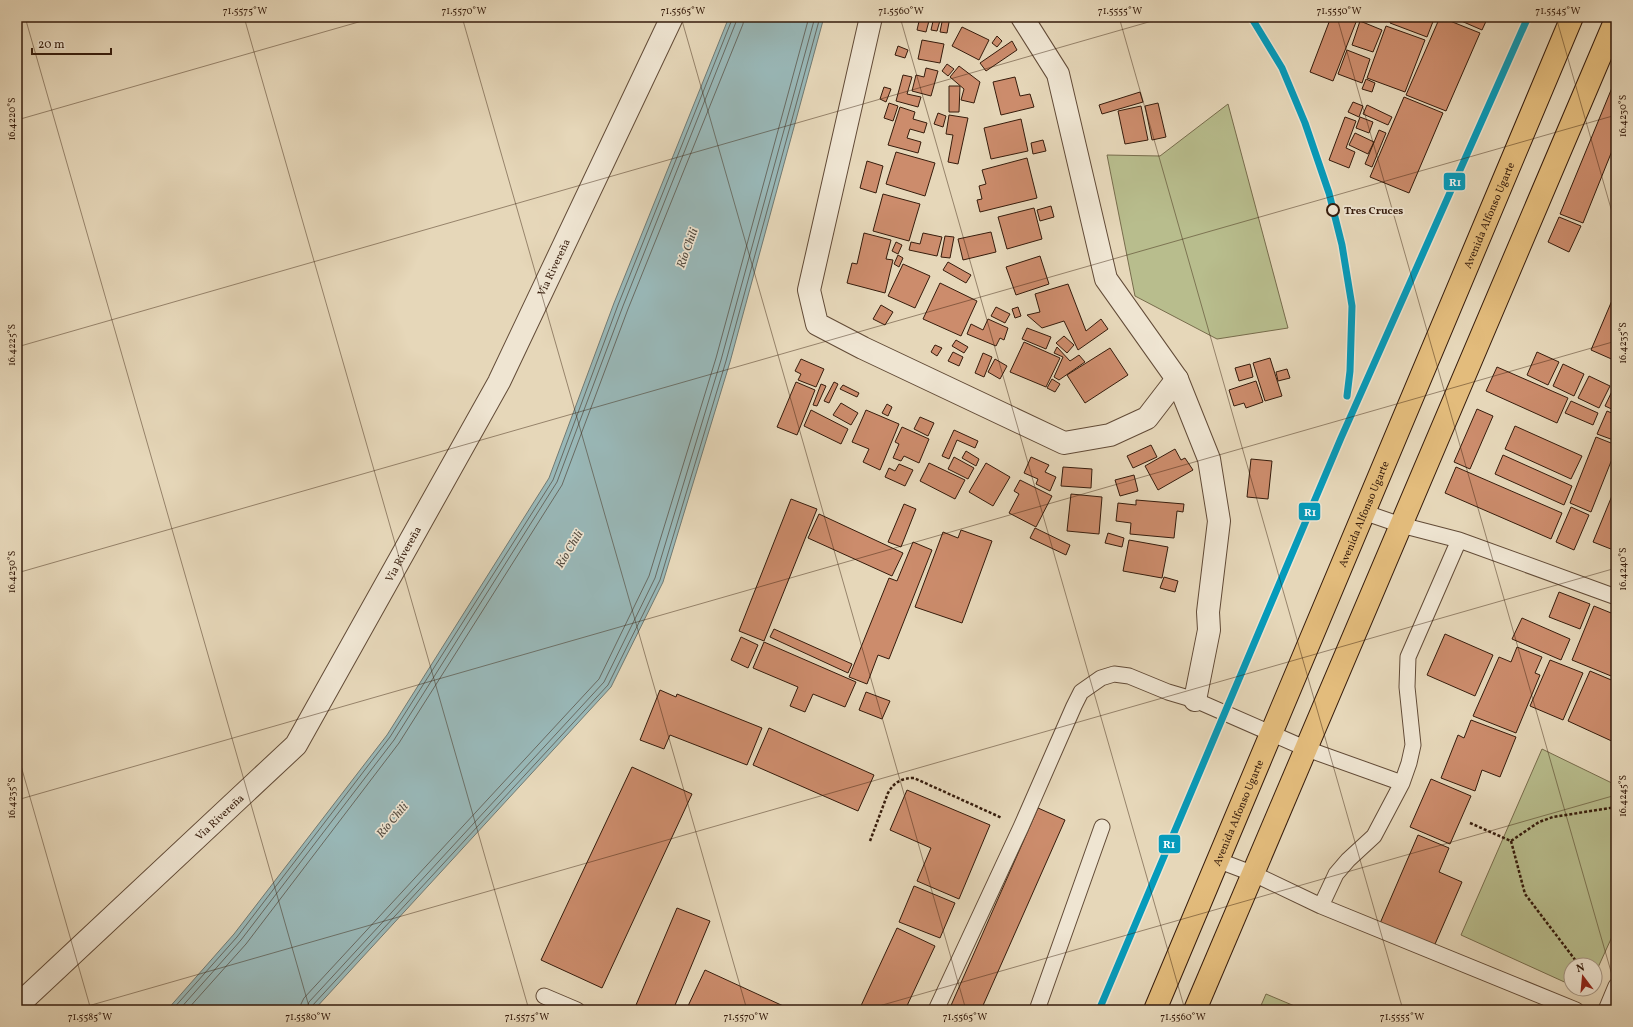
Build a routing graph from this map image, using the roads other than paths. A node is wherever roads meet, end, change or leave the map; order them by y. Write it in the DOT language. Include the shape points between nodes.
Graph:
graph roads {
  1 [pos="672,17"];
  2 [pos="871,17"];
  3 [pos="1022,17"];
  4 [pos="1572,17"];
  5 [pos="1616,19"];
  6 [pos="1177,379"];
  7 [pos="1363,512"];
  8 [pos="1401,525"];
  9 [pos="1459,540"];
  10 [pos="1616,597"];
  11 [pos="1195,700"];
  12 [pos="1269,734"];
  13 [pos="1307,749"];
  14 [pos="1402,783"];
  15 [pos="1102,827"];
  16 [pos="1217,860"];
  17 [pos="1254,874"];
  18 [pos="1321,906"];
  19 [pos="1616,986"];
  20 [pos="544,996"];
  21 [pos="17,1006"];
  22 [pos="577,1010"];
  23 [pos="936,1010"];
  24 [pos="1037,1010"];
  25 [pos="1154,1010"];
  26 [pos="1195,1010"];
  27 [pos="1576,1010"];
  28 [pos="1606,1010"];
  1 -- 21 [label="street, Via Rivereña" via="499,382 296,745"];
  2 -- 6 [label="street" via="809,290 817,324 1064,443 1110,435 1147,418"];
  3 -- 6 [label="street" via="1058,74 1106,279"];
  4 -- 7 [label="main road, Avenida Alfonso Ugarte"];
  5 -- 8 [label="main road"];
  6 -- 11 [label="street" via="1209,459 1219,521 1208,612 1209,630"];
  7 -- 8 [label="lane"];
  7 -- 12 [label="main road, Avenida Alfonso Ugarte"];
  8 -- 9 [label="lane"];
  8 -- 13 [label="main road"];
  9 -- 10 [label="lane"];
  9 -- 14 [label="lane" via="1408,657 1407,687 1413,745"];
  11 -- 12 [label="lane"];
  11 -- 23 [label="lane" via="1129,676 1114,674 1101,678 1081,692"];
  12 -- 13 [label="lane"];
  12 -- 16 [label="main road, Avenida Alfonso Ugarte"];
  13 -- 14 [label="lane"];
  13 -- 17 [label="main road"];
  14 -- 18 [label="lane" via="1374,836 1336,874"];
  15 -- 24 [label="lane"];
  16 -- 17 [label="lane"];
  16 -- 25 [label="main road, Avenida Alfonso Ugarte"];
  17 -- 18 [label="lane"];
  17 -- 26 [label="main road"];
  18 -- 27 [label="lane"];
  19 -- 28 [label="lane"];
  20 -- 22 [label="lane"];
}
